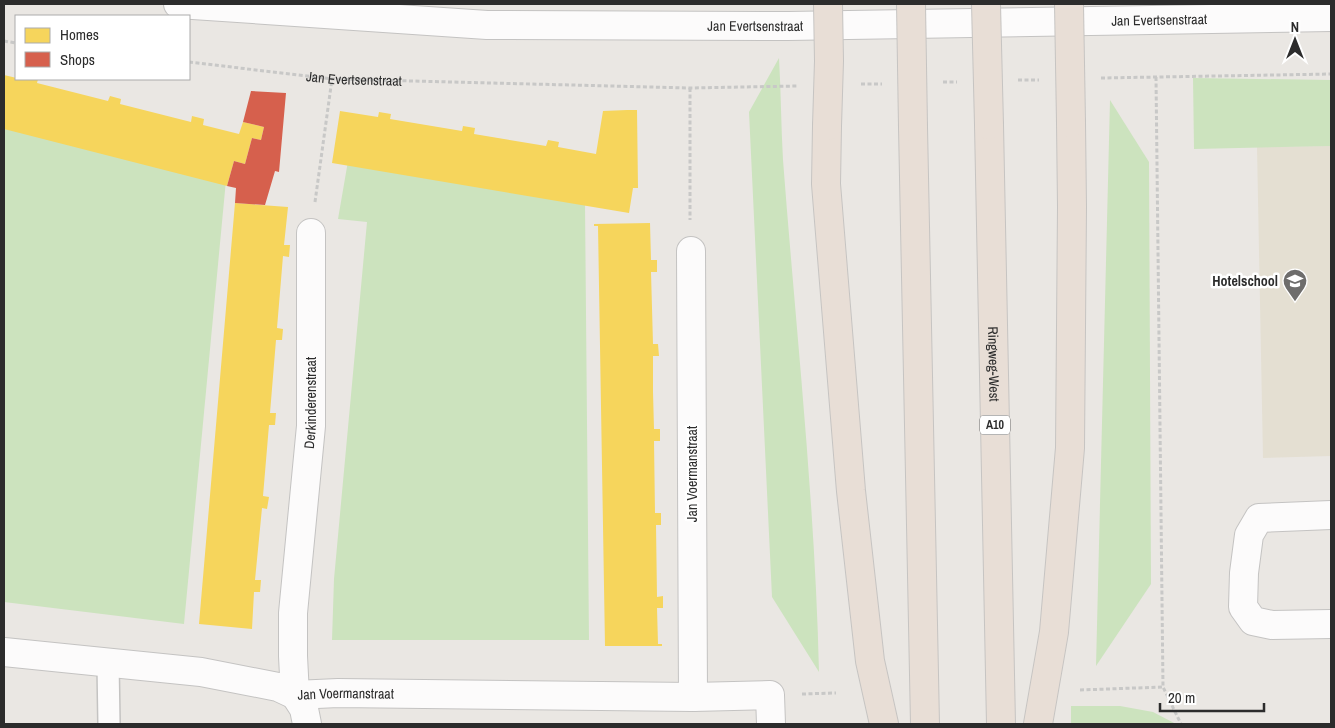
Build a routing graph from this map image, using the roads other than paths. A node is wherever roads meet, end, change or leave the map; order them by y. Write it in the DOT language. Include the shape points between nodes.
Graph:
graph roads {
  1 [pos="178,4"];
  2 [pos="828,4"];
  3 [pos="911,4"];
  4 [pos="986,4"];
  5 [pos="1069,4"];
  6 [pos="1331,17"];
  7 [pos="311,233"];
  8 [pos="690,251"];
  9 [pos="1331,515"];
  10 [pos="1331,624"];
  11 [pos="4,652"];
  12 [pos="108,663"];
  13 [pos="295,695"];
  14 [pos="693,697"];
  15 [pos="109,724"];
  16 [pos="307,724"];
  17 [pos="771,724"];
  18 [pos="884,724"];
  19 [pos="925,724"];
  20 [pos="1001,724"];
  21 [pos="1038,724"];
  1 -- 6 [label="street, Jan Evertsenstraat" via="497,25 788,26"];
  2 -- 18 [label="highway, bridge" via="827,193 851,490 870,661"];
  3 -- 19 [label="highway, bridge"];
  4 -- 20 [label="highway, Ringweg-West / A10, bridge"];
  5 -- 21 [label="highway, bridge" via="1072,207 1070,448 1054,632"];
  7 -- 13 [label="street, Derkinderenstraat" via="311,426 293,613"];
  8 -- 14 [label="street, Jan Voermanstraat"];
  9 -- 10 [label="street" via="1259,518 1249,535 1243,607 1253,621 1272,625"];
  11 -- 12 [label="street, Jan Voermanstraat"];
  12 -- 13 [label="street, Jan Voermanstraat" via="201,672 278,687"];
  12 -- 15 [label="street"];
  13 -- 14 [label="street, Jan Voermanstraat" via="338,692"];
  13 -- 16 [label="street, Derkinderenstraat" via="304,709"];
  14 -- 17 [label="street, Jan Voermanstraat" via="770,695"];
}
